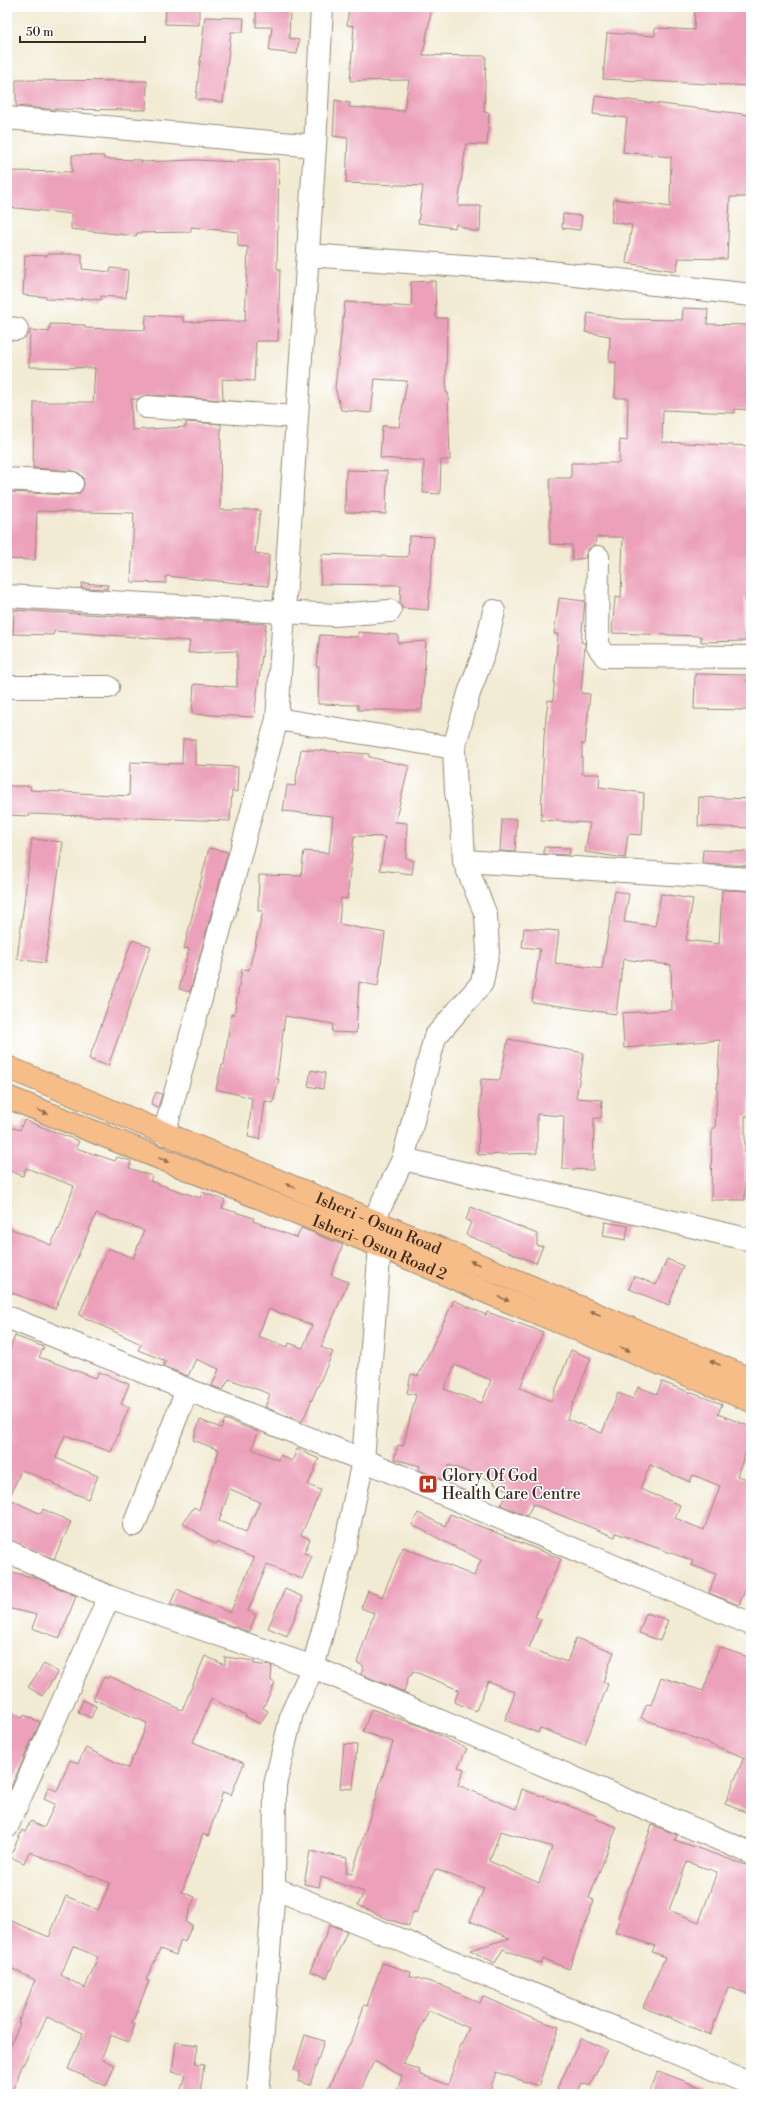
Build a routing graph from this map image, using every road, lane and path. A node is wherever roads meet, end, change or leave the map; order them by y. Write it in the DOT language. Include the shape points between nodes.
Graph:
graph roads {
  1 [pos="322,7"];
  2 [pos="7,118"];
  3 [pos="315,146"];
  4 [pos="308,255"];
  5 [pos="751,294"];
  6 [pos="147,406"];
  7 [pos="296,417"];
  8 [pos="7,478"];
  9 [pos="72,483"];
  10 [pos="598,557"];
  11 [pos="7,596"];
  12 [pos="390,610"];
  13 [pos="494,611"];
  14 [pos="284,612"];
  15 [pos="751,657"];
  16 [pos="7,687"];
  17 [pos="108,687"];
  18 [pos="276,719"];
  19 [pos="454,748"];
  20 [pos="464,861"];
  21 [pos="751,879"];
  22 [pos="7,1067"];
  23 [pos="7,1097"];
  24 [pos="164,1134"];
  25 [pos="403,1159"];
  26 [pos="381,1231"];
  27 [pos="751,1240"];
  28 [pos="7,1317"];
  29 [pos="751,1379"];
  30 [pos="187,1390"];
  31 [pos="751,1401"];
  32 [pos="363,1460"];
  33 [pos="134,1525"];
  34 [pos="7,1551"];
  35 [pos="109,1597"];
  36 [pos="751,1624"];
  37 [pos="314,1667"];
  38 [pos="7,1827"];
  39 [pos="751,1853"];
  40 [pos="274,1888"];
  41 [pos="751,2084"];
  42 [pos="258,2094"];
  1 -- 3 [label="street"];
  2 -- 3 [label="street"];
  3 -- 4 [label="street"];
  4 -- 5 [label="street" via="549,272"];
  4 -- 7 [label="street"];
  6 -- 7 [label="street"];
  7 -- 14 [label="street"];
  8 -- 9 [label="street"];
  10 -- 15 [label="street" via="597,645 606,656"];
  11 -- 14 [label="street"];
  12 -- 14 [label="street" via="335,615"];
  13 -- 19 [label="street" via="485,650 469,693"];
  14 -- 18 [label="street"];
  16 -- 17 [label="street"];
  18 -- 19 [label="street"];
  18 -- 24 [label="street"];
  19 -- 20 [label="street"];
  20 -- 21 [label="street"];
  20 -- 25 [label="street" via="486,915 488,952 482,983 435,1037"];
  22 -- 24 [label="main road, Isheri - Osun Road"];
  23 -- 26 [label="main road, Isheri- Osun Road 2, one-way"];
  26 -- 24 [label="main road, Isheri - Osun Road, one-way"];
  25 -- 26 [label="street"];
  25 -- 27 [label="street"];
  29 -- 26 [label="main road, Isheri - Osun Road, one-way"];
  26 -- 31 [label="main road, Isheri- Osun Road 2, one-way" via="493,1295"];
  26 -- 32 [label="street"];
  28 -- 30 [label="street"];
  30 -- 32 [label="street"];
  30 -- 33 [label="street"];
  32 -- 36 [label="street"];
  32 -- 37 [label="street" via="343,1556"];
  34 -- 35 [label="street"];
  35 -- 37 [label="street"];
  35 -- 38 [label="street"];
  37 -- 39 [label="street"];
  37 -- 40 [label="street" via="292,1713 275,1785"];
  40 -- 41 [label="street"];
  40 -- 42 [label="street"];
}
